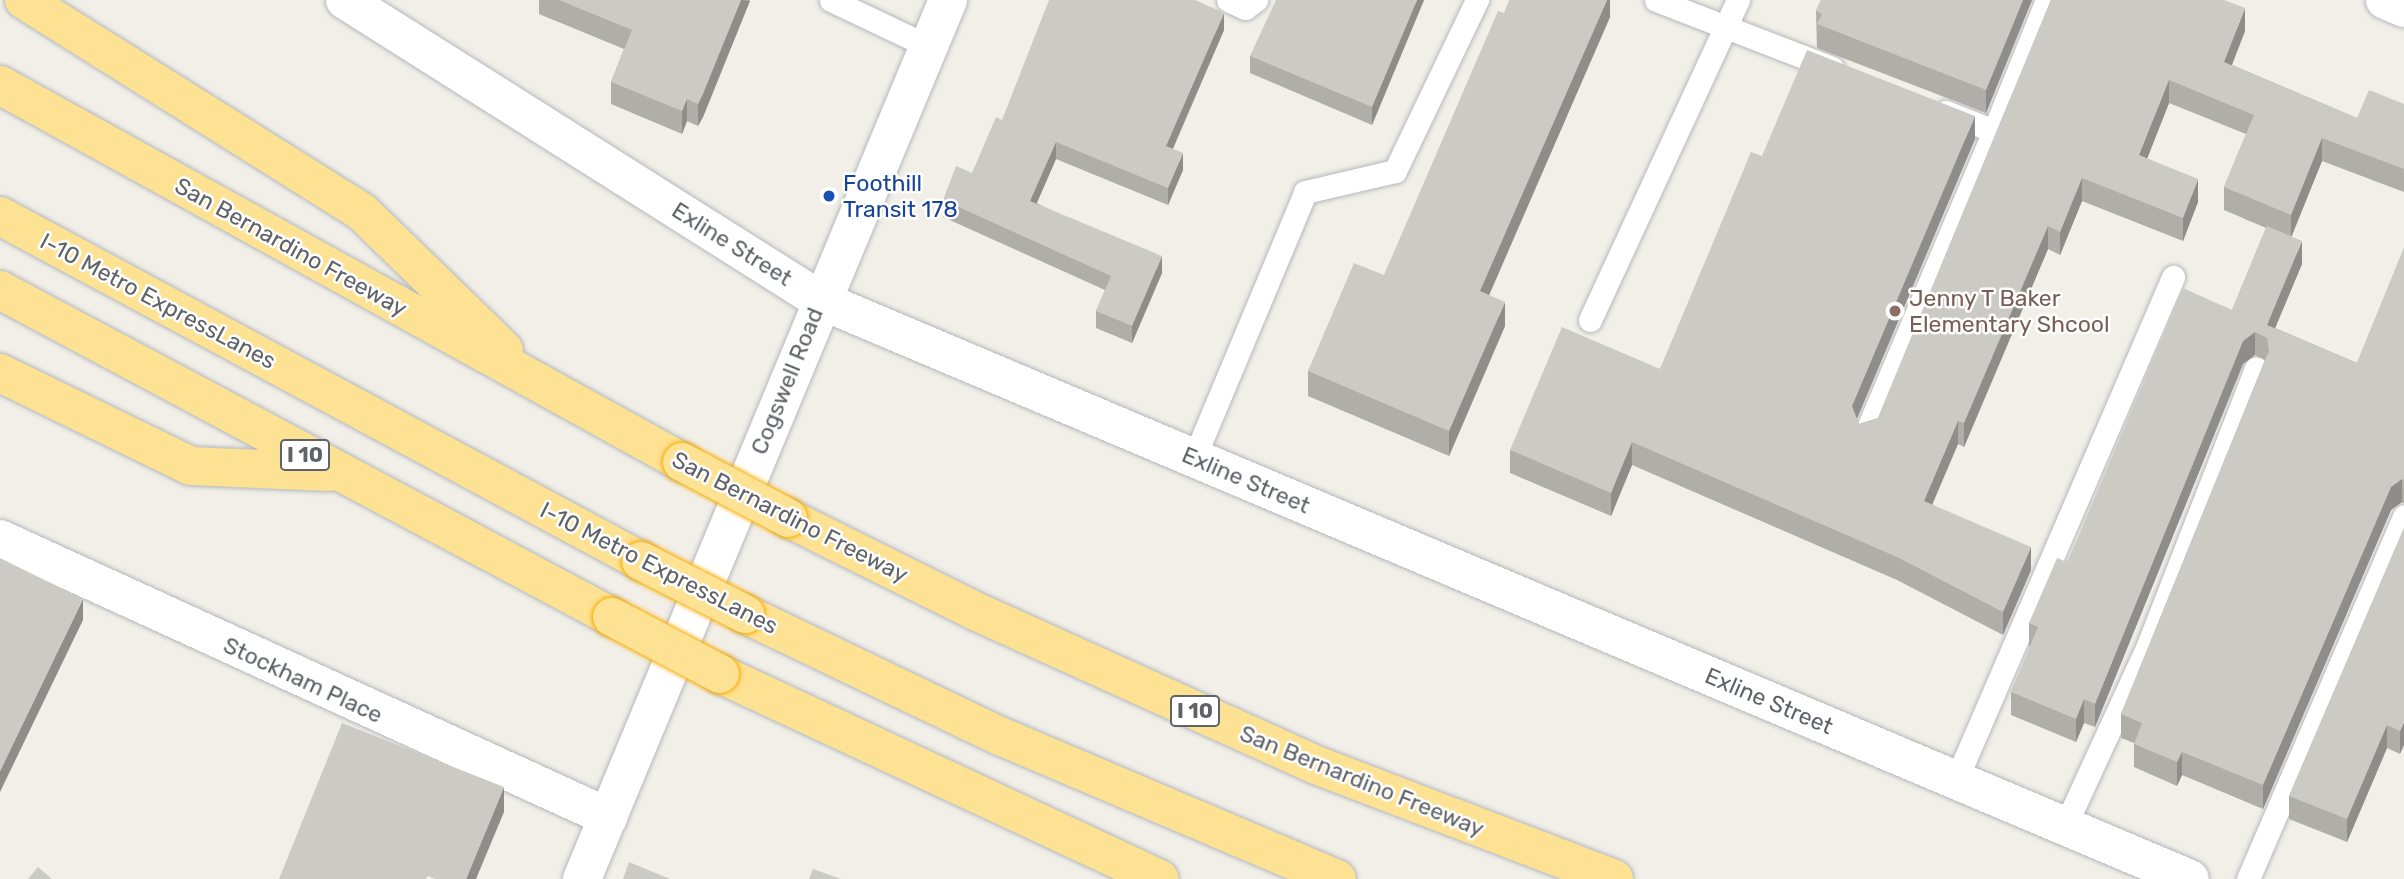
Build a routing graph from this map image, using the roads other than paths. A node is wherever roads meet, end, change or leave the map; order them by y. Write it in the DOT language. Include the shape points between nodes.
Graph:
graph roads {
  1 [pos="24,0"];
  2 [pos="345,0"];
  3 [pos="831,0"];
  4 [pos="948,0"];
  5 [pos="1228,0"];
  6 [pos="1256,0"];
  7 [pos="1476,0"];
  8 [pos="1656,0"];
  9 [pos="1738,0"];
  10 [pos="2047,0"];
  11 [pos="2385,0"];
  12 [pos="2404,8"];
  13 [pos="1726,27"];
  14 [pos="928,46"];
  15 [pos="1853,76"];
  16 [pos="0,85"];
  17 [pos="1917,101"];
  18 [pos="0,105"];
  19 [pos="48,112"];
  20 [pos="1994,131"];
  21 [pos="0,216"];
  22 [pos="2173,277"];
  23 [pos="0,290"];
  24 [pos="820,300"];
  25 [pos="1590,320"];
  26 [pos="2256,369"];
  27 [pos="0,373"];
  28 [pos="538,383"];
  29 [pos="1865,435"];
  30 [pos="1194,458"];
  31 [pos="337,473"];
  32 [pos="2404,516"];
  33 [pos="0,539"];
  34 [pos="1956,780"];
  35 [pos="608,817"];
  36 [pos="2065,826"];
  37 [pos="1270,855"];
  38 [pos="582,879"];
  39 [pos="1159,879"];
  40 [pos="1306,879"];
  41 [pos="1338,879"];
  42 [pos="1614,879"];
  43 [pos="2190,879"];
  44 [pos="2248,879"];
  1 -- 28 [label="highway" via="362,212"];
  2 -- 24 [label="street, Exline Street"];
  3 -- 14 [label="lane"];
  4 -- 14 [label="street, Cogswell Road"];
  5 -- 6 [label="lane" via="1245,8"];
  7 -- 30 [label="lane" via="1395,171 1305,192"];
  8 -- 13 [label="lane"];
  9 -- 13 [label="lane"];
  10 -- 20 [label="lane"];
  11 -- 12 [label="street"];
  13 -- 15 [label="lane"];
  13 -- 25 [label="lane"];
  14 -- 24 [label="street, Cogswell Road"];
  16 -- 19 [label="highway, San Bernardino Freeway / I 10"];
  17 -- 20 [label="lane"];
  18 -- 19 [label="highway"];
  19 -- 28 [label="highway, San Bernardino Freeway / I 10"];
  20 -- 29 [label="lane"];
  21 -- 37 [label="highway, I-10 Metro ExpressLanes, bridge" via="745,614 1000,736"];
  22 -- 34 [label="lane"];
  23 -- 31 [label="highway, I 10"];
  24 -- 30 [label="street, Exline Street"];
  24 -- 35 [label="street, Cogswell Road"];
  26 -- 36 [label="lane" via="2152,635"];
  27 -- 31 [label="highway" via="191,467"];
  28 -- 42 [label="highway, San Bernardino Freeway / I 10, bridge" via="788,518 975,611 1316,765"];
  30 -- 34 [label="street, Exline Street"];
  31 -- 39 [label="highway, I 10, bridge" via="720,674"];
  32 -- 44 [label="lane"];
  33 -- 35 [label="street, Stockham Place"];
  34 -- 36 [label="street, Exline Street"];
  35 -- 38 [label="street, Cogswell Road"];
  36 -- 43 [label="street, Exline Street"];
  37 -- 40 [label="highway"];
  37 -- 41 [label="highway, I-10 Metro ExpressLanes"];
}
